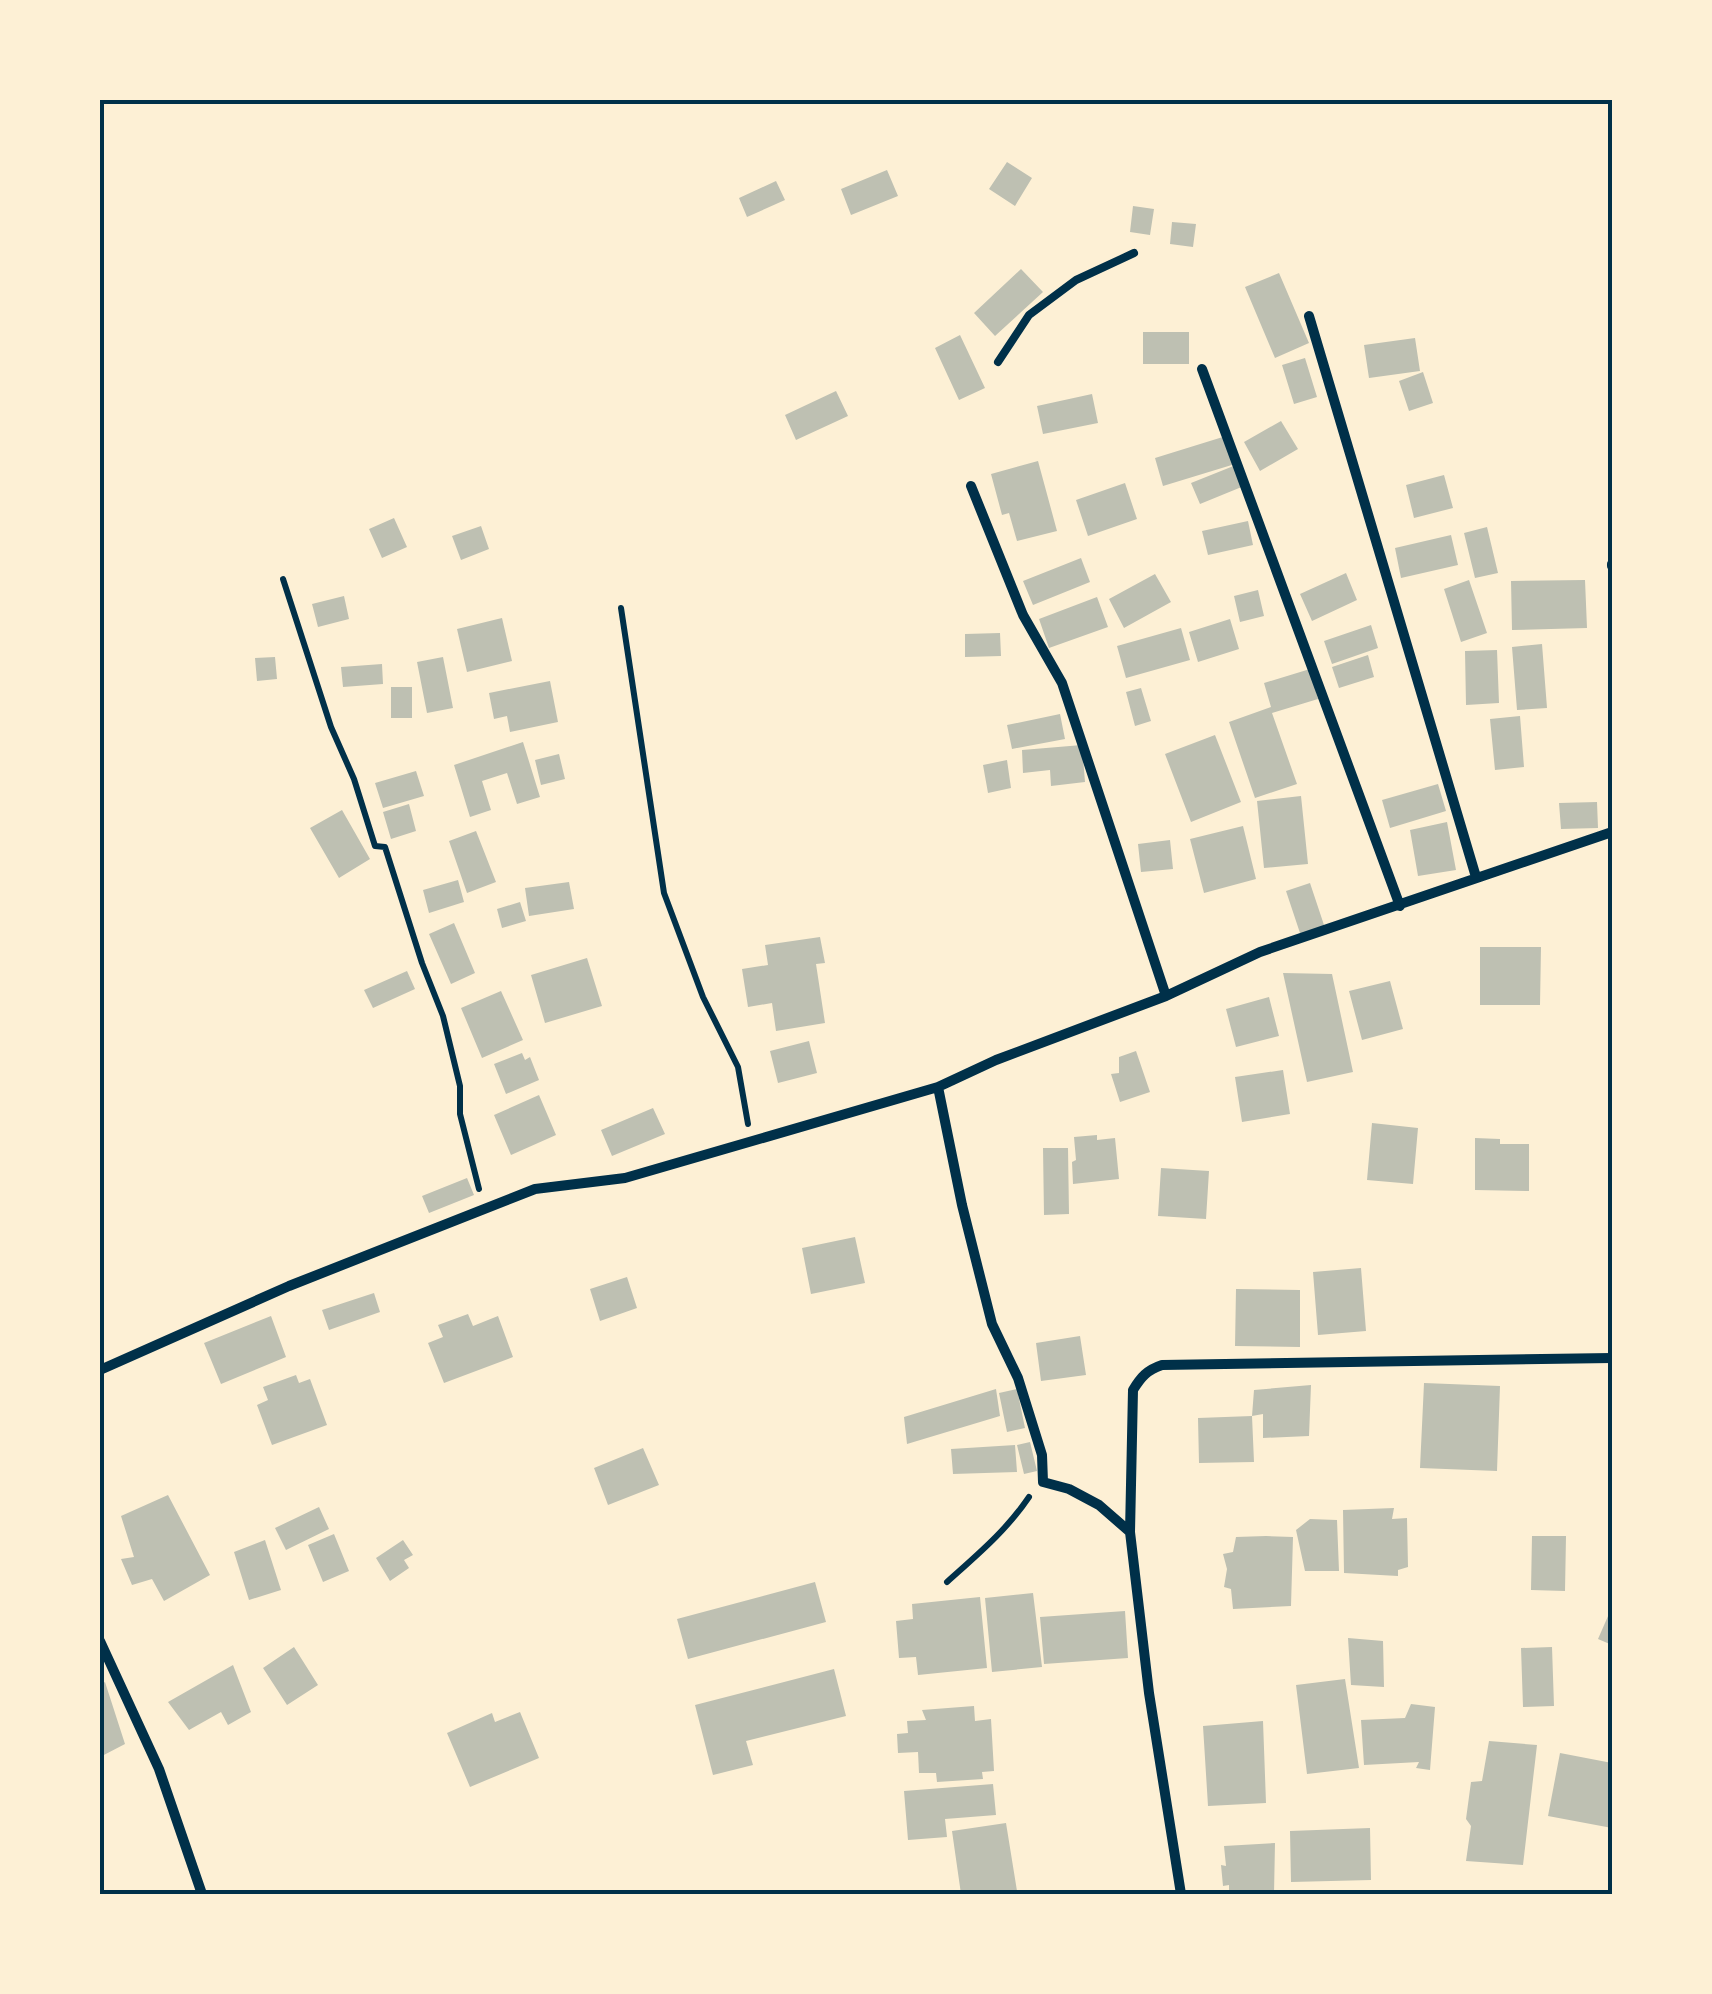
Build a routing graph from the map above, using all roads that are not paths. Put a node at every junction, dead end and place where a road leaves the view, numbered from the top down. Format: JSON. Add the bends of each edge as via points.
{"nodes":[{"id":1,"x":1134,"y":254,"type":"dead end"},
{"id":2,"x":1309,"y":316,"type":"dead end"},
{"id":3,"x":998,"y":362,"type":"dead end"},
{"id":4,"x":1202,"y":368,"type":"dead end"},
{"id":5,"x":971,"y":486,"type":"dead end"},
{"id":6,"x":1612,"y":832,"type":"edge"},
{"id":7,"x":1476,"y":877,"type":"junction"},
{"id":8,"x":1400,"y":906,"type":"junction"},
{"id":9,"x":1166,"y":996,"type":"junction"},
{"id":10,"x":938,"y":1087,"type":"junction"},
{"id":11,"x":1612,"y":1358,"type":"edge"},
{"id":12,"x":100,"y":1370,"type":"edge"},
{"id":13,"x":1130,"y":1532,"type":"junction"},
{"id":14,"x":100,"y":1641,"type":"edge"},
{"id":15,"x":202,"y":1894,"type":"edge"},
{"id":16,"x":1182,"y":1894,"type":"edge"}],
"edges":[{"from":1,"to":3,"type":"lane","via":[[1076,280],[1029,315]]},
{"from":2,"to":7,"type":"street"},
{"from":4,"to":8,"type":"street"},
{"from":5,"to":9,"type":"street","via":[[1023,615],[1062,683]]},
{"from":6,"to":7,"type":"street"},
{"from":7,"to":8,"type":"street"},
{"from":8,"to":9,"type":"street","via":[[1260,952]]},
{"from":9,"to":10,"type":"street"},
{"from":10,"to":12,"type":"street","via":[[625,1178],[535,1189]]},
{"from":10,"to":13,"type":"street","via":[[992,1324],[1018,1378],[1042,1456],[1043,1482],[1099,1505]]},
{"from":11,"to":13,"type":"street","via":[[1153,1368],[1132,1390]]},
{"from":13,"to":16,"type":"street"},
{"from":14,"to":15,"type":"street","via":[[158,1769]]}]}
